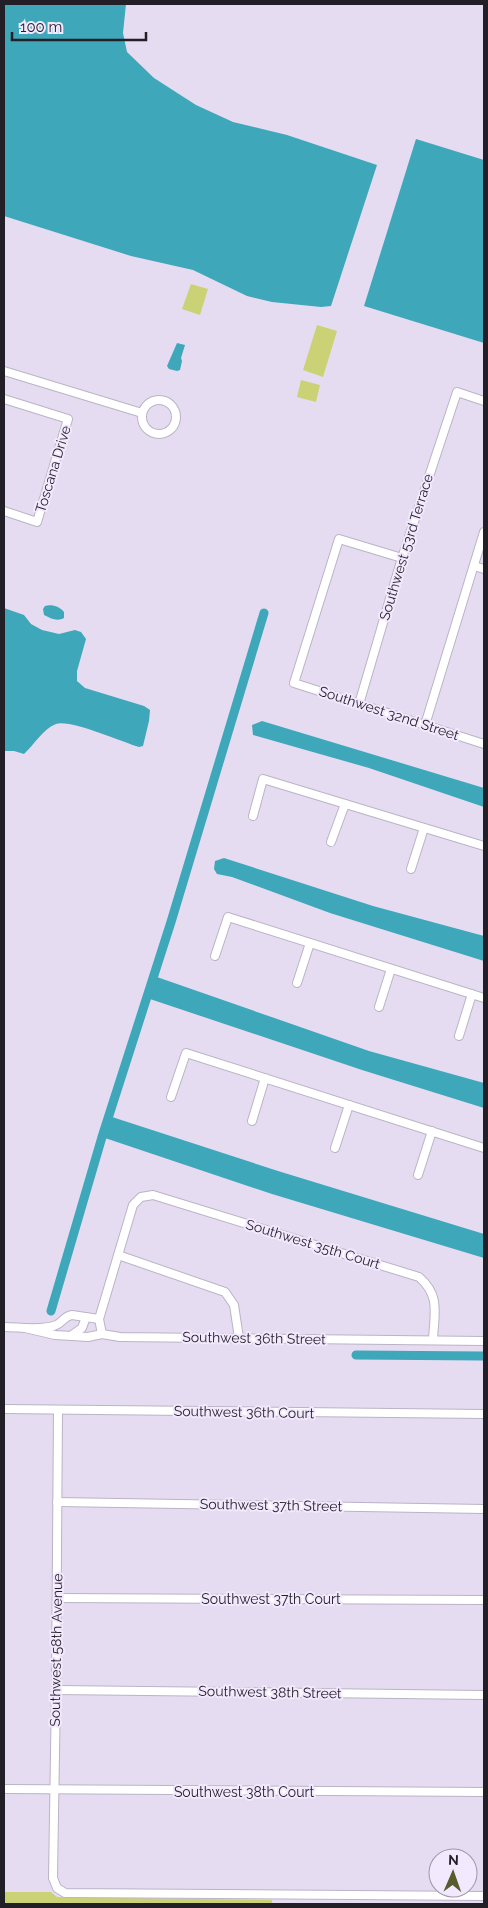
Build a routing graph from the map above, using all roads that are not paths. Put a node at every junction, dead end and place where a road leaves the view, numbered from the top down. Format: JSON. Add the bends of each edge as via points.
{"nodes":[{"id":1,"x":4,"y":371,"type":"edge"},
{"id":2,"x":4,"y":400,"type":"edge"},
{"id":3,"x":484,"y":401,"type":"edge"},
{"id":4,"x":142,"y":413,"type":"junction"},
{"id":5,"x":4,"y":512,"type":"edge"},
{"id":6,"x":484,"y":532,"type":"edge"},
{"id":7,"x":402,"y":558,"type":"junction"},
{"id":8,"x":474,"y":566,"type":"junction"},
{"id":9,"x":484,"y":569,"type":"edge"},
{"id":10,"x":359,"y":704,"type":"junction"},
{"id":11,"x":425,"y":725,"type":"junction"},
{"id":12,"x":484,"y":744,"type":"edge"},
{"id":13,"x":345,"y":804,"type":"junction"},
{"id":14,"x":253,"y":816,"type":"dead end"},
{"id":15,"x":424,"y":828,"type":"junction"},
{"id":16,"x":331,"y":842,"type":"dead end"},
{"id":17,"x":484,"y":846,"type":"edge"},
{"id":18,"x":411,"y":869,"type":"dead end"},
{"id":19,"x":310,"y":943,"type":"junction"},
{"id":20,"x":215,"y":956,"type":"dead end"},
{"id":21,"x":391,"y":968,"type":"junction"},
{"id":22,"x":297,"y":983,"type":"dead end"},
{"id":23,"x":472,"y":994,"type":"junction"},
{"id":24,"x":484,"y":998,"type":"edge"},
{"id":25,"x":379,"y":1007,"type":"dead end"},
{"id":26,"x":459,"y":1036,"type":"dead end"},
{"id":27,"x":266,"y":1078,"type":"junction"},
{"id":28,"x":171,"y":1097,"type":"dead end"},
{"id":29,"x":349,"y":1105,"type":"junction"},
{"id":30,"x":252,"y":1121,"type":"dead end"},
{"id":31,"x":432,"y":1131,"type":"junction"},
{"id":32,"x":335,"y":1148,"type":"dead end"},
{"id":33,"x":484,"y":1148,"type":"edge"},
{"id":34,"x":418,"y":1175,"type":"dead end"},
{"id":35,"x":118,"y":1255,"type":"junction"},
{"id":36,"x":86,"y":1317,"type":"junction"},
{"id":37,"x":99,"y":1319,"type":"junction"},
{"id":38,"x":4,"y":1327,"type":"edge"},
{"id":39,"x":25,"y":1328,"type":"junction"},
{"id":40,"x":102,"y":1334,"type":"junction"},
{"id":41,"x":72,"y":1335,"type":"junction"},
{"id":42,"x":239,"y":1338,"type":"junction"},
{"id":43,"x":433,"y":1340,"type":"junction"},
{"id":44,"x":484,"y":1341,"type":"edge"},
{"id":45,"x":4,"y":1409,"type":"edge"},
{"id":46,"x":58,"y":1411,"type":"junction"},
{"id":47,"x":484,"y":1414,"type":"edge"},
{"id":48,"x":57,"y":1502,"type":"junction"},
{"id":49,"x":484,"y":1509,"type":"edge"},
{"id":50,"x":57,"y":1598,"type":"junction"},
{"id":51,"x":484,"y":1600,"type":"edge"},
{"id":52,"x":56,"y":1690,"type":"junction"},
{"id":53,"x":484,"y":1694,"type":"edge"},
{"id":54,"x":4,"y":1789,"type":"edge"},
{"id":55,"x":53,"y":1791,"type":"junction"},
{"id":56,"x":484,"y":1792,"type":"edge"},
{"id":57,"x":484,"y":1896,"type":"edge"},
{"id":58,"x":404,"y":1900,"type":"edge"}],
"edges":[{"from":1,"to":4,"type":"street"},
{"from":2,"to":5,"type":"street","name":"Toscana Drive","via":[[68,419],[37,522]]},
{"from":3,"to":7,"type":"street","name":"Southwest 53rd Terrace","via":[[456,392]]},
{"from":4,"to":4,"type":"street","via":[[143,424],[156,434],[167,432],[176,422],[174,410],[160,400],[149,403]]},
{"from":6,"to":8,"type":"street"},
{"from":7,"to":10,"type":"street","name":"Southwest 53rd Terrace"},
{"from":7,"to":10,"type":"street","name":"Southwest 32nd Street","via":[[339,540],[294,683]]},
{"from":8,"to":9,"type":"street"},
{"from":8,"to":11,"type":"street"},
{"from":10,"to":11,"type":"street","name":"Southwest 32nd Street"},
{"from":11,"to":12,"type":"street","name":"Southwest 32nd Street"},
{"from":13,"to":14,"type":"street","via":[[263,780]]},
{"from":13,"to":15,"type":"street"},
{"from":13,"to":16,"type":"street"},
{"from":15,"to":17,"type":"street"},
{"from":15,"to":18,"type":"street"},
{"from":19,"to":20,"type":"street","via":[[228,917]]},
{"from":19,"to":21,"type":"street"},
{"from":19,"to":22,"type":"street"},
{"from":21,"to":23,"type":"street"},
{"from":21,"to":25,"type":"street"},
{"from":23,"to":24,"type":"street"},
{"from":23,"to":26,"type":"street"},
{"from":27,"to":28,"type":"street","via":[[186,1053]]},
{"from":27,"to":29,"type":"street"},
{"from":27,"to":30,"type":"street"},
{"from":29,"to":31,"type":"street"},
{"from":29,"to":32,"type":"street"},
{"from":31,"to":33,"type":"street"},
{"from":31,"to":34,"type":"street"},
{"from":35,"to":37,"type":"street"},
{"from":35,"to":42,"type":"street","via":[[225,1292],[234,1305]]},
{"from":35,"to":43,"type":"street","name":"Southwest 35th Court","via":[[133,1205],[141,1197],[153,1195],[419,1277],[430,1286],[434,1297]]},
{"from":36,"to":37,"type":"street","name":"Southwest 36th Street"},
{"from":36,"to":39,"type":"street","name":"Southwest 36th Street","via":[[68,1316],[55,1326]]},
{"from":36,"to":41,"type":"street","via":[[82,1328]]},
{"from":37,"to":40,"type":"street"},
{"from":38,"to":39,"type":"street","name":"Southwest 36th Street"},
{"from":39,"to":41,"type":"street","name":"Southwest 36th Street","via":[[55,1335]]},
{"from":40,"to":41,"type":"street","name":"Southwest 36th Street","via":[[88,1337]]},
{"from":40,"to":42,"type":"street","name":"Southwest 36th Street"},
{"from":42,"to":43,"type":"street","name":"Southwest 36th Street"},
{"from":43,"to":44,"type":"street","name":"Southwest 36th Street"},
{"from":45,"to":46,"type":"street","name":"Southwest 36th Court"},
{"from":46,"to":47,"type":"street","name":"Southwest 36th Court"},
{"from":46,"to":48,"type":"street","name":"Southwest 58th Avenue"},
{"from":48,"to":49,"type":"street","name":"Southwest 37th Street"},
{"from":48,"to":50,"type":"street","name":"Southwest 58th Avenue"},
{"from":50,"to":51,"type":"street","name":"Southwest 37th Court"},
{"from":50,"to":52,"type":"street","name":"Southwest 58th Avenue"},
{"from":52,"to":53,"type":"street","name":"Southwest 38th Street"},
{"from":52,"to":55,"type":"street","name":"Southwest 58th Avenue"},
{"from":54,"to":55,"type":"street","name":"Southwest 38th Court"},
{"from":55,"to":56,"type":"street","name":"Southwest 38th Court"},
{"from":55,"to":58,"type":"street","name":"Southwest 58th Avenue","via":[[53,1878],[57,1888],[65,1893]]},
{"from":57,"to":58,"type":"street"}]}
